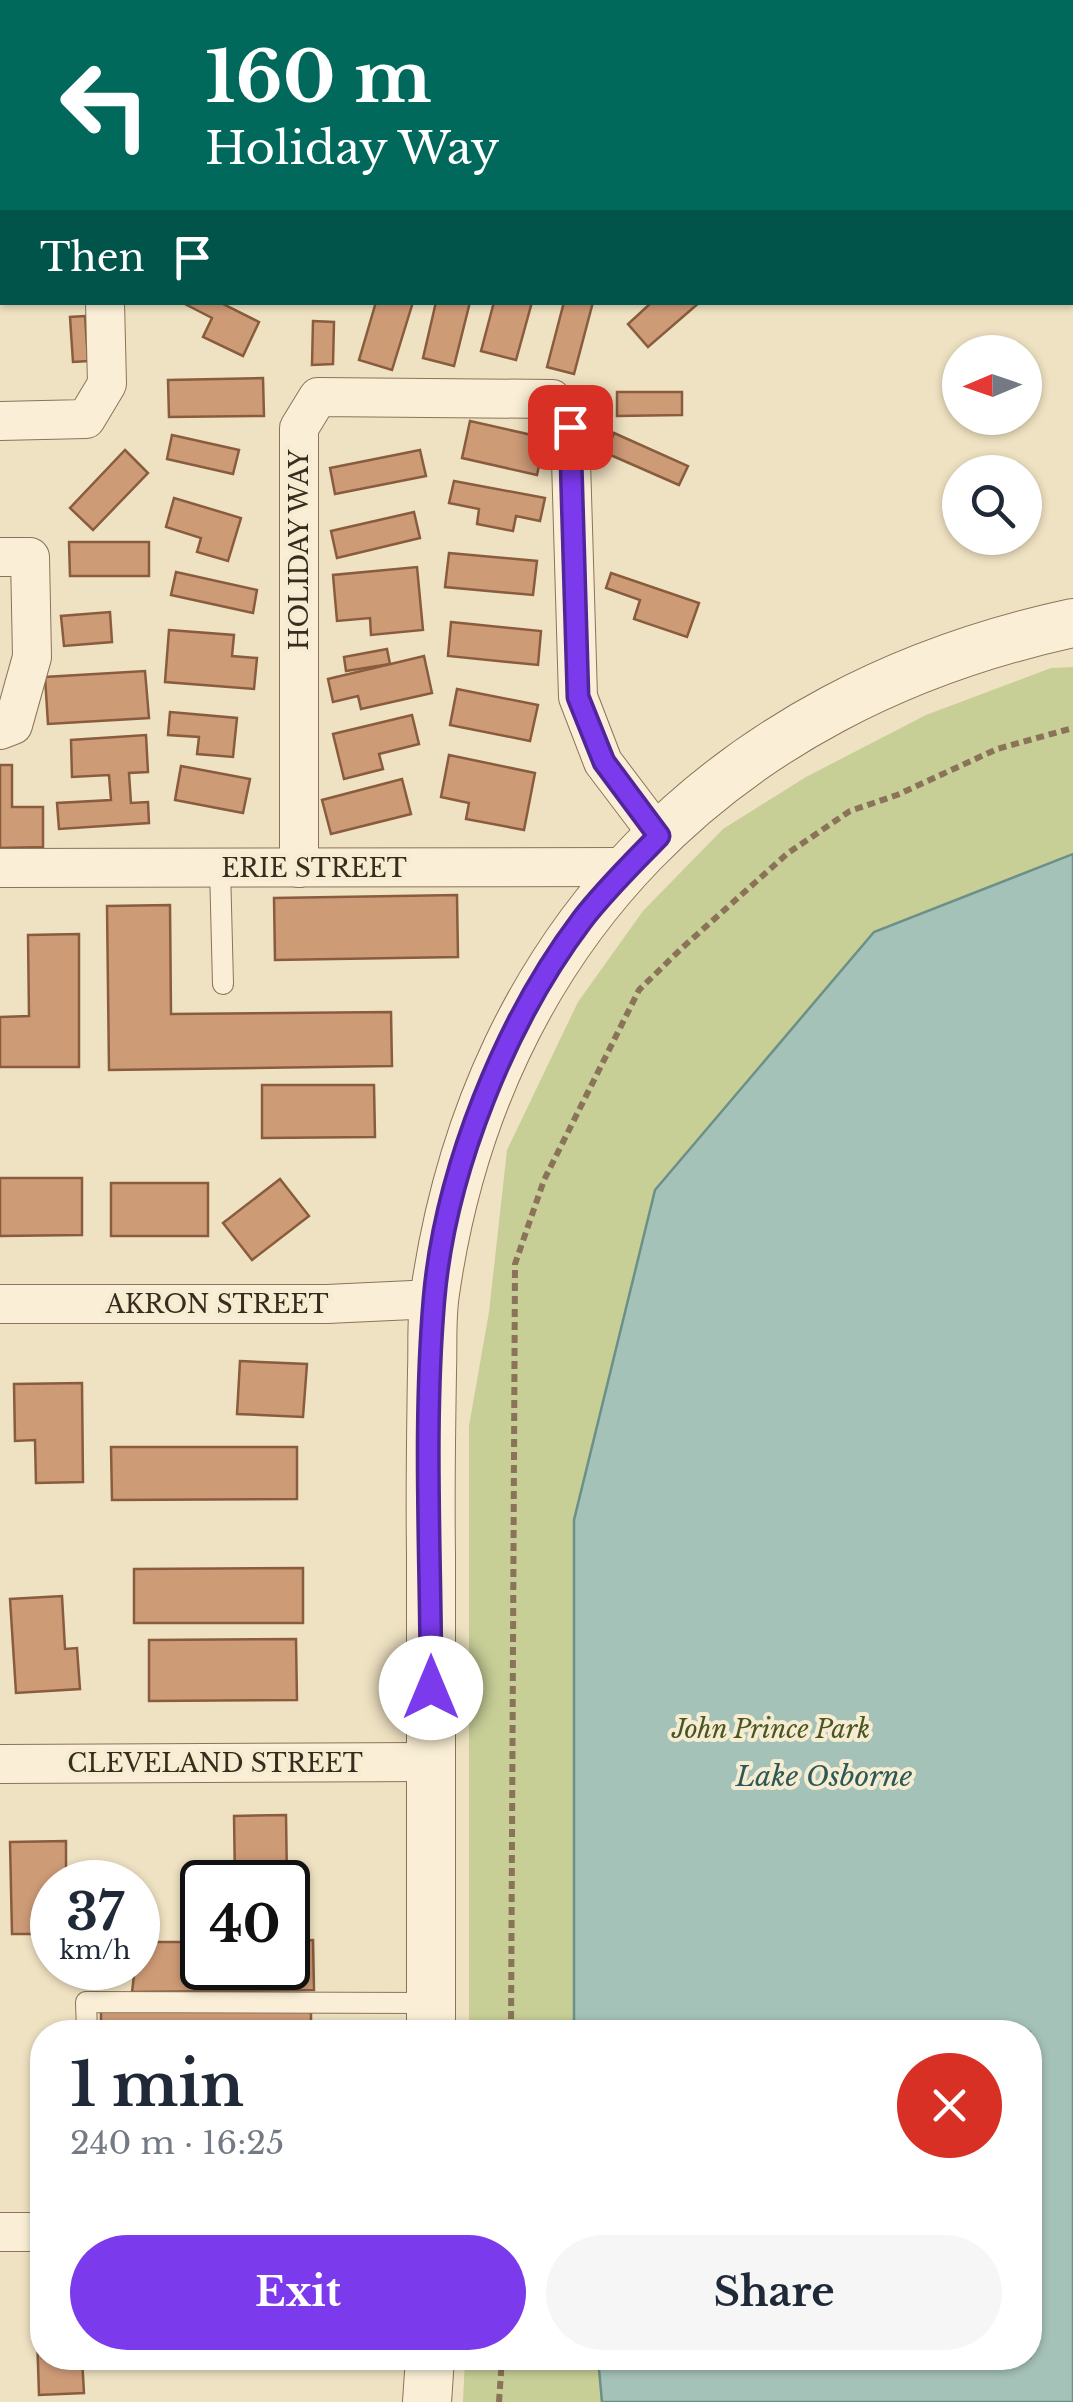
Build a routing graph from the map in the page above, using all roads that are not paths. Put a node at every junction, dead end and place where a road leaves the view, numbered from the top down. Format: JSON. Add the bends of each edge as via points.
{"nodes":[{"id":1,"x":105,"y":305,"type":"edge"},
{"id":2,"x":0,"y":421,"type":"edge"},
{"id":3,"x":15,"y":557,"type":"edge"},
{"id":4,"x":1073,"y":624,"type":"edge"},
{"id":5,"x":0,"y":730,"type":"edge"},
{"id":6,"x":644,"y":852,"type":"junction"},
{"id":7,"x":0,"y":868,"type":"edge"},
{"id":8,"x":220,"y":868,"type":"junction"},
{"id":9,"x":299,"y":868,"type":"junction"},
{"id":10,"x":224,"y":984,"type":"dead end"},
{"id":11,"x":434,"y":1298,"type":"junction"},
{"id":12,"x":0,"y":1304,"type":"edge"},
{"id":13,"x":431,"y":1762,"type":"junction"},
{"id":14,"x":0,"y":1764,"type":"edge"},
{"id":15,"x":431,"y":2018,"type":"edge"},
{"id":16,"x":87,"y":2020,"type":"edge"},
{"id":17,"x":0,"y":2232,"type":"edge"},
{"id":18,"x":30,"y":2232,"type":"edge"},
{"id":19,"x":429,"y":2370,"type":"edge"},
{"id":20,"x":428,"y":2402,"type":"edge"}],
"edges":[{"from":1,"to":2,"type":"street","via":[[108,384],[86,419]]},
{"from":3,"to":5,"type":"street","via":[[32,657],[12,725]]},
{"from":4,"to":6,"type":"street","via":[[962,652],[824,711],[717,785]]},
{"from":6,"to":9,"type":"street","name":"ERIE STREET"},
{"from":6,"to":9,"type":"street","name":"HOLIDAY WAY","via":[[578,697],[570,427],[552,400],[318,397],[299,428]]},
{"from":6,"to":11,"type":"street","via":[[582,920],[509,1040],[462,1167]]},
{"from":7,"to":8,"type":"street","name":"ERIE STREET"},
{"from":8,"to":9,"type":"street","name":"ERIE STREET"},
{"from":8,"to":10,"type":"lane"},
{"from":11,"to":12,"type":"street","name":"AKRON STREET"},
{"from":11,"to":13,"type":"street"},
{"from":13,"to":14,"type":"street","name":"CLEVELAND STREET"},
{"from":13,"to":15,"type":"street"},
{"from":15,"to":16,"type":"lane","via":[[86,2002]]},
{"from":17,"to":18,"type":"street"},
{"from":19,"to":20,"type":"street"}]}
